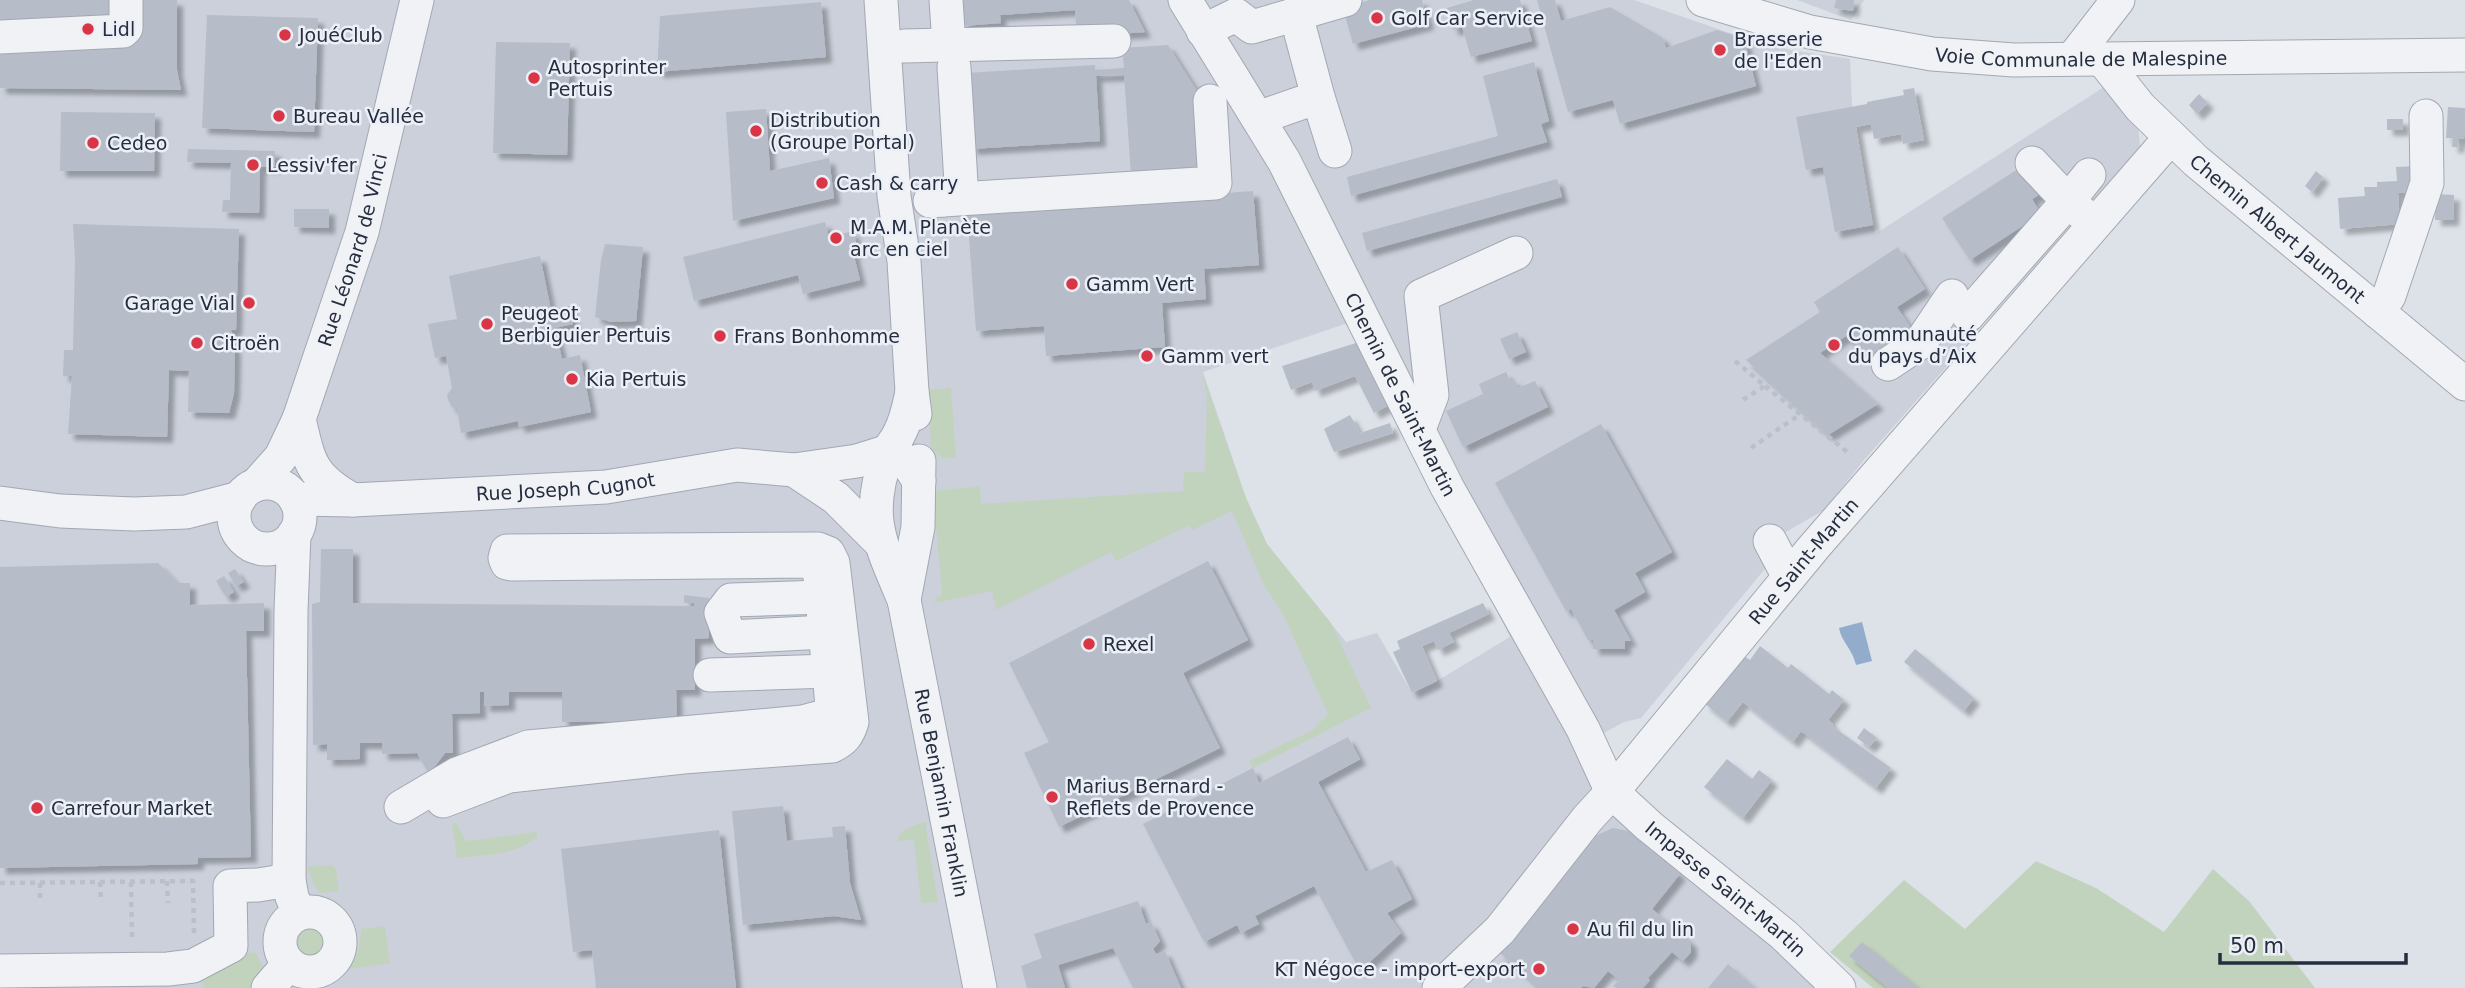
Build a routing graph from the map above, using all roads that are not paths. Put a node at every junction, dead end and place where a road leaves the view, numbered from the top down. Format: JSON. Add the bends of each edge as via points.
{"nodes":[{"id":1,"x":126,"y":0,"type":"edge"},
{"id":2,"x":416,"y":0,"type":"edge"},
{"id":3,"x":881,"y":0,"type":"edge"},
{"id":4,"x":901,"y":0,"type":"edge"},
{"id":5,"x":946,"y":0,"type":"edge"},
{"id":6,"x":1185,"y":0,"type":"edge"},
{"id":7,"x":1345,"y":0,"type":"edge"},
{"id":8,"x":1703,"y":0,"type":"edge"},
{"id":9,"x":2119,"y":0,"type":"edge"},
{"id":10,"x":1298,"y":26,"type":"dead end"},
{"id":11,"x":1203,"y":31,"type":"junction"},
{"id":12,"x":0,"y":37,"type":"edge"},
{"id":13,"x":1114,"y":41,"type":"dead end"},
{"id":14,"x":904,"y":46,"type":"junction"},
{"id":15,"x":2465,"y":55,"type":"edge"},
{"id":16,"x":951,"y":56,"type":"junction"},
{"id":17,"x":2088,"y":59,"type":"junction"},
{"id":18,"x":1318,"y":97,"type":"junction"},
{"id":19,"x":1210,"y":101,"type":"dead end"},
{"id":20,"x":2426,"y":116,"type":"dead end"},
{"id":21,"x":1258,"y":118,"type":"junction"},
{"id":22,"x":2171,"y":137,"type":"junction"},
{"id":23,"x":1335,"y":151,"type":"dead end"},
{"id":24,"x":2032,"y":163,"type":"dead end"},
{"id":25,"x":2089,"y":175,"type":"dead end"},
{"id":26,"x":943,"y":200,"type":"junction"},
{"id":27,"x":2068,"y":201,"type":"junction"},
{"id":28,"x":910,"y":202,"type":"junction"},
{"id":29,"x":2095,"y":224,"type":"junction"},
{"id":30,"x":1516,"y":253,"type":"dead end"},
{"id":31,"x":904,"y":261,"type":"junction"},
{"id":32,"x":2378,"y":312,"type":"junction"},
{"id":33,"x":1888,"y":364,"type":"dead end"},
{"id":34,"x":2465,"y":384,"type":"edge"},
{"id":35,"x":912,"y":393,"type":"junction"},
{"id":36,"x":299,"y":419,"type":"junction"},
{"id":37,"x":1419,"y":429,"type":"junction"},
{"id":38,"x":889,"y":450,"type":"junction"},
{"id":39,"x":794,"y":470,"type":"junction"},
{"id":40,"x":919,"y":494,"type":"junction"},
{"id":41,"x":345,"y":501,"type":"junction"},
{"id":42,"x":5,"y":502,"type":"edge"},
{"id":43,"x":296,"y":512,"type":"junction"},
{"id":44,"x":246,"y":514,"type":"junction"},
{"id":45,"x":877,"y":527,"type":"junction"},
{"id":46,"x":1770,"y":541,"type":"dead end"},
{"id":47,"x":1789,"y":577,"type":"junction"},
{"id":48,"x":822,"y":597,"type":"junction"},
{"id":49,"x":904,"y":600,"type":"junction"},
{"id":50,"x":291,"y":611,"type":"junction"},
{"id":51,"x":826,"y":632,"type":"junction"},
{"id":52,"x":830,"y":671,"type":"junction"},
{"id":53,"x":710,"y":675,"type":"dead end"},
{"id":54,"x":1612,"y":792,"type":"junction"},
{"id":55,"x":443,"y":801,"type":"dead end"},
{"id":56,"x":401,"y":807,"type":"dead end"},
{"id":57,"x":289,"y":880,"type":"junction"},
{"id":58,"x":299,"y":913,"type":"junction"},
{"id":59,"x":0,"y":971,"type":"edge"},
{"id":60,"x":301,"y":978,"type":"edge"},
{"id":61,"x":168,"y":979,"type":"edge"},
{"id":62,"x":980,"y":988,"type":"edge"},
{"id":63,"x":1440,"y":988,"type":"edge"},
{"id":64,"x":1839,"y":988,"type":"edge"}],
"edges":[{"from":1,"to":12,"type":"street","via":[[123,31]]},
{"from":2,"to":36,"type":"street","name":"Rue Léonard de Vinci","via":[[362,232]]},
{"from":3,"to":31,"type":"street","via":[[894,196]]},
{"from":4,"to":14,"type":"street"},
{"from":5,"to":16,"type":"street"},
{"from":6,"to":11,"type":"street","name":"Chemin de Saint-Martin"},
{"from":7,"to":11,"type":"street","via":[[1252,27],[1236,15]]},
{"from":8,"to":17,"type":"street","name":"Voie Communale de Malespine","via":[[1810,32],[1932,54]]},
{"from":9,"to":17,"type":"street"},
{"from":10,"to":18,"type":"street"},
{"from":11,"to":21,"type":"street","name":"Chemin de Saint-Martin"},
{"from":13,"to":16,"type":"street"},
{"from":14,"to":16,"type":"street"},
{"from":14,"to":28,"type":"street"},
{"from":15,"to":17,"type":"street","name":"Voie Communale de Malespine"},
{"from":16,"to":26,"type":"street","via":[[961,183]]},
{"from":17,"to":22,"type":"street","name":"Chemin Albert Jaumont"},
{"from":18,"to":21,"type":"street"},
{"from":18,"to":23,"type":"street"},
{"from":19,"to":26,"type":"street","via":[[1215,183]]},
{"from":20,"to":32,"type":"street","via":[[2427,183],[2389,296]]},
{"from":21,"to":37,"type":"street","name":"Chemin de Saint-Martin","via":[[1284,160]]},
{"from":22,"to":29,"type":"street","name":"Rue Saint-Martin"},
{"from":22,"to":32,"type":"street","name":"Chemin Albert Jaumont"},
{"from":24,"to":27,"type":"street"},
{"from":25,"to":27,"type":"street"},
{"from":26,"to":28,"type":"street"},
{"from":27,"to":29,"type":"street"},
{"from":27,"to":33,"type":"street","via":[[1921,342]]},
{"from":28,"to":31,"type":"street"},
{"from":29,"to":47,"type":"street","name":"Rue Saint-Martin"},
{"from":30,"to":37,"type":"street","via":[[1421,296],[1432,395]]},
{"from":31,"to":35,"type":"street"},
{"from":32,"to":34,"type":"street","name":"Chemin Albert Jaumont"},
{"from":35,"to":38,"type":"street","via":[[906,418]]},
{"from":35,"to":40,"type":"street","via":[[919,440]]},
{"from":36,"to":41,"type":"street","via":[[315,471]]},
{"from":36,"to":43,"type":"street","via":[[293,467]]},
{"from":36,"to":44,"type":"street","name":"Rue Léonard de Vinci"},
{"from":37,"to":54,"type":"street","name":"Chemin de Saint-Martin","via":[[1583,729]]},
{"from":38,"to":39,"type":"street","name":"Rue Joseph Cugnot","via":[[857,461]]},
{"from":38,"to":40,"type":"street","via":[[906,461]]},
{"from":38,"to":45,"type":"street","via":[[876,491]]},
{"from":39,"to":41,"type":"street","name":"Rue Joseph Cugnot","via":[[737,465],[606,487]]},
{"from":39,"to":45,"type":"street","name":"Rue Joseph Cugnot"},
{"from":40,"to":45,"type":"street"},
{"from":40,"to":49,"type":"street","via":[[918,527]]},
{"from":41,"to":43,"type":"street","name":"Rue Joseph Cugnot"},
{"from":42,"to":44,"type":"street","via":[[60,511]]},
{"from":43,"to":44,"type":"street","via":[[283,487],[269,483]]},
{"from":43,"to":44,"type":"street","name":"Rue Joseph Cugnot","via":[[288,542],[271,549]]},
{"from":43,"to":50,"type":"street"},
{"from":44,"to":50,"type":"street"},
{"from":45,"to":49,"type":"street"},
{"from":46,"to":47,"type":"street"},
{"from":47,"to":54,"type":"street","name":"Rue Saint-Martin"},
{"from":48,"to":51,"type":"street"},
{"from":48,"to":51,"type":"street","via":[[731,600],[721,613],[730,637]]},
{"from":48,"to":55,"type":"street","via":[[816,564],[803,561],[512,564],[505,558],[507,551],[817,549],[828,553],[834,563],[852,722],[849,733],[832,746],[509,776]]},
{"from":49,"to":62,"type":"street","name":"Rue Benjamin Franklin"},
{"from":50,"to":57,"type":"street"},
{"from":51,"to":52,"type":"street"},
{"from":52,"to":53,"type":"street"},
{"from":52,"to":56,"type":"street","via":[[830,715],[818,720],[528,747],[457,774]]},
{"from":54,"to":63,"type":"street","name":"Rue Saint-Martin","via":[[1500,930]]},
{"from":54,"to":64,"type":"street","name":"Impasse Saint-Martin","via":[[1784,935]]},
{"from":57,"to":58,"type":"street"},
{"from":57,"to":61,"type":"street","via":[[230,886],[231,946]]},
{"from":58,"to":60,"type":"street","via":[[288,920],[279,944]]},
{"from":58,"to":60,"type":"street","via":[[321,913],[330,919],[340,941],[331,964]]},
{"from":59,"to":61,"type":"street","via":[[133,970]]}]}
